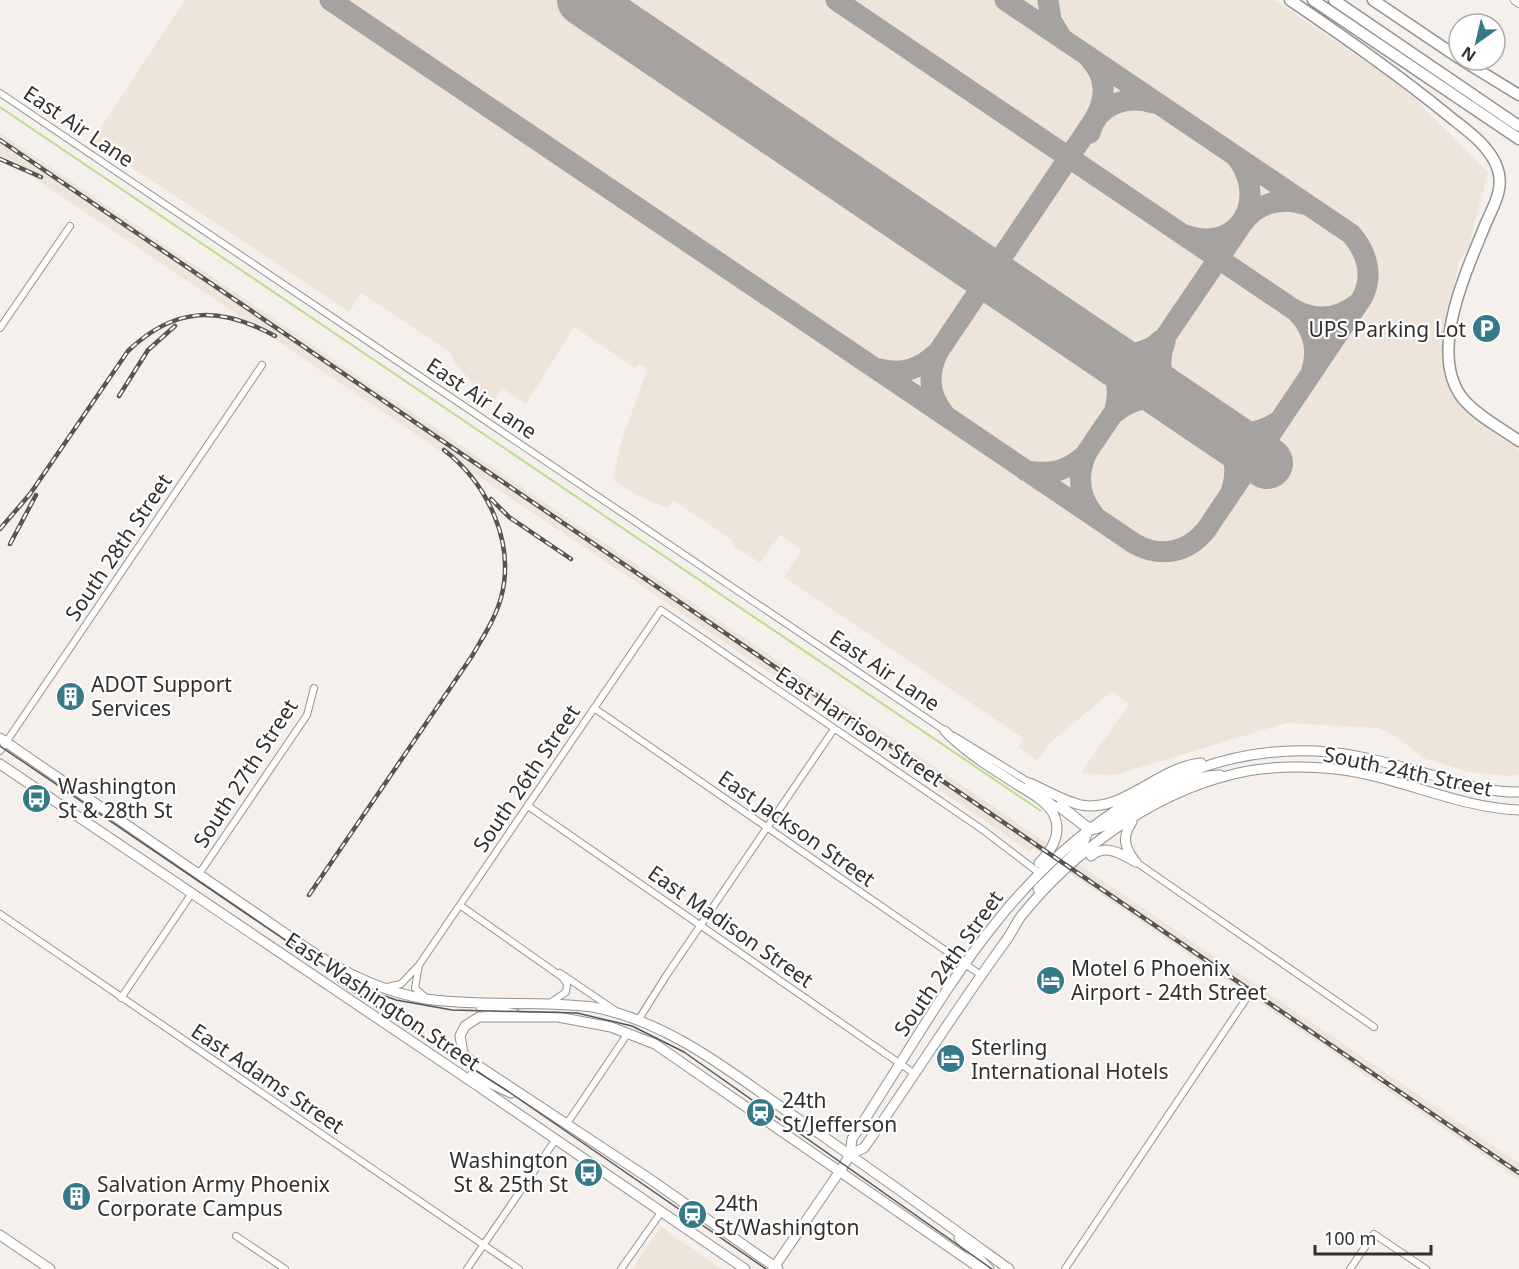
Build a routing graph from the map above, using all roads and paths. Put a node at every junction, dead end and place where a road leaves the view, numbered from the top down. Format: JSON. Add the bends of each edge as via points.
{"nodes":[{"id":1,"x":1290,"y":0,"type":"edge"},
{"id":2,"x":1313,"y":0,"type":"edge"},
{"id":3,"x":1334,"y":0,"type":"edge"},
{"id":4,"x":1373,"y":0,"type":"edge"},
{"id":5,"x":1515,"y":0,"type":"edge"},
{"id":6,"x":1519,"y":3,"type":"edge"},
{"id":7,"x":1447,"y":50,"type":"edge"},
{"id":8,"x":1482,"y":72,"type":"edge"},
{"id":9,"x":0,"y":93,"type":"edge"},
{"id":10,"x":1519,"y":95,"type":"edge"},
{"id":11,"x":1498,"y":118,"type":"junction"},
{"id":12,"x":1519,"y":126,"type":"edge"},
{"id":13,"x":1519,"y":139,"type":"edge"},
{"id":14,"x":70,"y":226,"type":"dead end"},
{"id":15,"x":0,"y":328,"type":"edge"},
{"id":16,"x":262,"y":365,"type":"dead end"},
{"id":17,"x":1519,"y":441,"type":"edge"},
{"id":18,"x":661,"y":610,"type":"joint"},
{"id":19,"x":314,"y":688,"type":"dead end"},
{"id":20,"x":594,"y":708,"type":"junction"},
{"id":21,"x":834,"y":729,"type":"junction"},
{"id":22,"x":945,"y":731,"type":"junction"},
{"id":23,"x":2,"y":744,"type":"edge"},
{"id":24,"x":1218,"y":761,"type":"junction"},
{"id":25,"x":0,"y":764,"type":"edge"},
{"id":26,"x":1229,"y":775,"type":"junction"},
{"id":27,"x":1030,"y":783,"type":"junction"},
{"id":28,"x":1519,"y":792,"type":"edge"},
{"id":29,"x":528,"y":806,"type":"junction"},
{"id":30,"x":1519,"y":810,"type":"edge"},
{"id":31,"x":1134,"y":818,"type":"junction"},
{"id":32,"x":768,"y":828,"type":"junction"},
{"id":33,"x":1088,"y":829,"type":"junction"},
{"id":34,"x":1136,"y":862,"type":"junction"},
{"id":35,"x":1036,"y":870,"type":"junction"},
{"id":36,"x":199,"y":874,"type":"junction"},
{"id":37,"x":192,"y":893,"type":"junction"},
{"id":38,"x":460,"y":906,"type":"junction"},
{"id":39,"x":0,"y":914,"type":"edge"},
{"id":40,"x":1023,"y":914,"type":"junction"},
{"id":41,"x":701,"y":926,"type":"junction"},
{"id":42,"x":1008,"y":938,"type":"junction"},
{"id":43,"x":964,"y":964,"type":"junction"},
{"id":44,"x":419,"y":965,"type":"junction"},
{"id":45,"x":554,"y":970,"type":"junction"},
{"id":46,"x":981,"y":975,"type":"junction"},
{"id":47,"x":383,"y":988,"type":"junction"},
{"id":48,"x":121,"y":998,"type":"junction"},
{"id":49,"x":426,"y":999,"type":"junction"},
{"id":50,"x":1246,"y":999,"type":"dead end"},
{"id":51,"x":550,"y":1003,"type":"junction"},
{"id":52,"x":619,"y":1012,"type":"junction"},
{"id":53,"x":525,"y":1017,"type":"junction"},
{"id":54,"x":639,"y":1019,"type":"junction"},
{"id":55,"x":1374,"y":1027,"type":"dead end"},
{"id":56,"x":628,"y":1033,"type":"junction"},
{"id":57,"x":405,"y":1036,"type":"junction"},
{"id":58,"x":901,"y":1064,"type":"junction"},
{"id":59,"x":915,"y":1074,"type":"junction"},
{"id":60,"x":522,"y":1096,"type":"junction"},
{"id":61,"x":566,"y":1125,"type":"junction"},
{"id":62,"x":556,"y":1139,"type":"junction"},
{"id":63,"x":850,"y":1154,"type":"junction"},
{"id":64,"x":839,"y":1172,"type":"junction"},
{"id":65,"x":662,"y":1211,"type":"junction"},
{"id":66,"x":942,"y":1220,"type":"junction"},
{"id":67,"x":0,"y":1235,"type":"edge"},
{"id":68,"x":236,"y":1236,"type":"dead end"},
{"id":69,"x":483,"y":1245,"type":"junction"},
{"id":70,"x":775,"y":1268,"type":"edge"},
{"id":71,"x":50,"y":1269,"type":"edge"},
{"id":72,"x":285,"y":1269,"type":"edge"},
{"id":73,"x":467,"y":1269,"type":"edge"},
{"id":74,"x":519,"y":1269,"type":"edge"},
{"id":75,"x":621,"y":1269,"type":"edge"},
{"id":76,"x":745,"y":1269,"type":"edge"},
{"id":77,"x":981,"y":1269,"type":"edge"},
{"id":78,"x":989,"y":1269,"type":"edge"},
{"id":79,"x":1009,"y":1269,"type":"edge"},
{"id":80,"x":1065,"y":1269,"type":"edge"},
{"id":81,"x":1350,"y":1269,"type":"edge"},
{"id":82,"x":1426,"y":1269,"type":"edge"}],
"edges":[{"from":1,"to":17,"type":"highway","via":[[1386,65],[1479,141],[1494,159],[1500,186],[1457,300],[1449,364],[1464,400]]},
{"from":2,"to":11,"type":"highway"},
{"from":3,"to":11,"type":"highway"},
{"from":4,"to":7,"type":"highway"},
{"from":5,"to":6,"type":"street"},
{"from":8,"to":10,"type":"highway"},
{"from":9,"to":22,"type":"street","name":"East Air Lane"},
{"from":11,"to":12,"type":"highway"},
{"from":11,"to":13,"type":"highway"},
{"from":14,"to":15,"type":"street"},
{"from":16,"to":23,"type":"street","name":"South 28th Street"},
{"from":18,"to":20,"type":"street","name":"South 26th Street"},
{"from":18,"to":21,"type":"street","name":"East Harrison Street"},
{"from":19,"to":36,"type":"street","name":"South 27th Street","via":[[307,715]]},
{"from":20,"to":29,"type":"street","name":"South 26th Street"},
{"from":20,"to":32,"type":"street","name":"East Jackson Street"},
{"from":21,"to":32,"type":"street"},
{"from":21,"to":35,"type":"street","name":"East Harrison Street"},
{"from":22,"to":27,"type":"street","name":"East Air Lane"},
{"from":22,"to":33,"type":"street","name":"East Air Lane"},
{"from":22,"to":35,"type":"main road","via":[[958,745],[1037,797],[1053,813],[1054,846]]},
{"from":23,"to":36,"type":"main road","name":"East Washington Street"},
{"from":24,"to":27,"type":"main road","via":[[1187,765],[1101,806],[1075,803]]},
{"from":24,"to":28,"type":"main road","name":"South 24th Street","via":[[1285,752],[1338,753],[1468,785]]},
{"from":24,"to":33,"type":"main road","name":"South 24th Street","via":[[1158,785]]},
{"from":25,"to":37,"type":"main road","name":"East Washington Street"},
{"from":26,"to":30,"type":"main road","name":"South 24th Street","via":[[1326,768],[1466,804]]},
{"from":26,"to":31,"type":"main road","name":"South 24th Street","via":[[1189,789]]},
{"from":26,"to":33,"type":"main road","via":[[1193,780],[1102,827]]},
{"from":27,"to":33,"type":"street","name":"East Air Lane"},
{"from":29,"to":38,"type":"street","name":"South 26th Street"},
{"from":29,"to":41,"type":"street","name":"East Madison Street"},
{"from":31,"to":34,"type":"main road","via":[[1124,839]]},
{"from":31,"to":40,"type":"main road","name":"South 24th Street","via":[[1076,861]]},
{"from":32,"to":41,"type":"street"},
{"from":32,"to":43,"type":"street","name":"East Jackson Street"},
{"from":33,"to":35,"type":"main road","name":"South 24th Street"},
{"from":33,"to":40,"type":"main road","via":[[1082,846],[1039,887]]},
{"from":34,"to":42,"type":"main road","via":[[1100,849],[1058,885]]},
{"from":34,"to":55,"type":"street"},
{"from":35,"to":43,"type":"main road","name":"South 24th Street"},
{"from":36,"to":47,"type":"main road","name":"East Washington Street","via":[[308,949]]},
{"from":37,"to":48,"type":"street"},
{"from":37,"to":57,"type":"main road","name":"East Washington Street"},
{"from":38,"to":44,"type":"street","name":"South 26th Street"},
{"from":38,"to":45,"type":"street"},
{"from":39,"to":48,"type":"street","name":"East Adams Street"},
{"from":40,"to":42,"type":"main road","name":"South 24th Street"},
{"from":41,"to":54,"type":"street"},
{"from":41,"to":58,"type":"street","name":"East Madison Street"},
{"from":42,"to":46,"type":"main road","name":"South 24th Street"},
{"from":43,"to":46,"type":"street","name":"East Jackson Street"},
{"from":43,"to":58,"type":"main road","name":"South 24th Street"},
{"from":44,"to":47,"type":"street","name":"South 26th Street","via":[[401,984]]},
{"from":44,"to":49,"type":"street","via":[[415,988]]},
{"from":45,"to":51,"type":"street","via":[[567,989]]},
{"from":45,"to":52,"type":"street"},
{"from":46,"to":59,"type":"main road","name":"South 24th Street"},
{"from":47,"to":49,"type":"main road","name":"East Washington Street"},
{"from":48,"to":69,"type":"street","name":"East Adams Street"},
{"from":49,"to":51,"type":"main road"},
{"from":49,"to":53,"type":"main road","via":[[440,1005],[485,1007]]},
{"from":50,"to":80,"type":"street"},
{"from":51,"to":52,"type":"main road"},
{"from":52,"to":54,"type":"main road"},
{"from":53,"to":56,"type":"main road","via":[[558,1017]]},
{"from":53,"to":60,"type":"main road","name":"East Washington Street","via":[[479,1017],[461,1032],[466,1057]]},
{"from":54,"to":63,"type":"main road","via":[[698,1049]]},
{"from":56,"to":61,"type":"street"},
{"from":56,"to":64,"type":"main road","via":[[666,1050]]},
{"from":57,"to":60,"type":"main road","via":[[430,1046],[491,1086]]},
{"from":57,"to":62,"type":"main road","name":"East Washington Street"},
{"from":58,"to":59,"type":"street","name":"East Madison Street"},
{"from":58,"to":63,"type":"main road","name":"South 24th Street","via":[[852,1139]]},
{"from":59,"to":63,"type":"main road","name":"South 24th Street","via":[[864,1148]]},
{"from":60,"to":61,"type":"main road","name":"East Washington Street"},
{"from":61,"to":70,"type":"main road","name":"East Washington Street"},
{"from":62,"to":65,"type":"main road","name":"East Washington Street"},
{"from":62,"to":69,"type":"street"},
{"from":63,"to":64,"type":"main road","name":"South 24th Street"},
{"from":63,"to":66,"type":"main road"},
{"from":64,"to":70,"type":"main road","name":"South 24th Street"},
{"from":64,"to":77,"type":"main road"},
{"from":65,"to":75,"type":"street"},
{"from":65,"to":76,"type":"main road","name":"East Washington Street"},
{"from":66,"to":78,"type":"main road"},
{"from":66,"to":79,"type":"main road"},
{"from":67,"to":71,"type":"main road"},
{"from":68,"to":72,"type":"street"},
{"from":69,"to":73,"type":"street"},
{"from":69,"to":74,"type":"street","name":"East Adams Street"},
{"from":81,"to":82,"type":"street","via":[[1374,1234]]}]}
